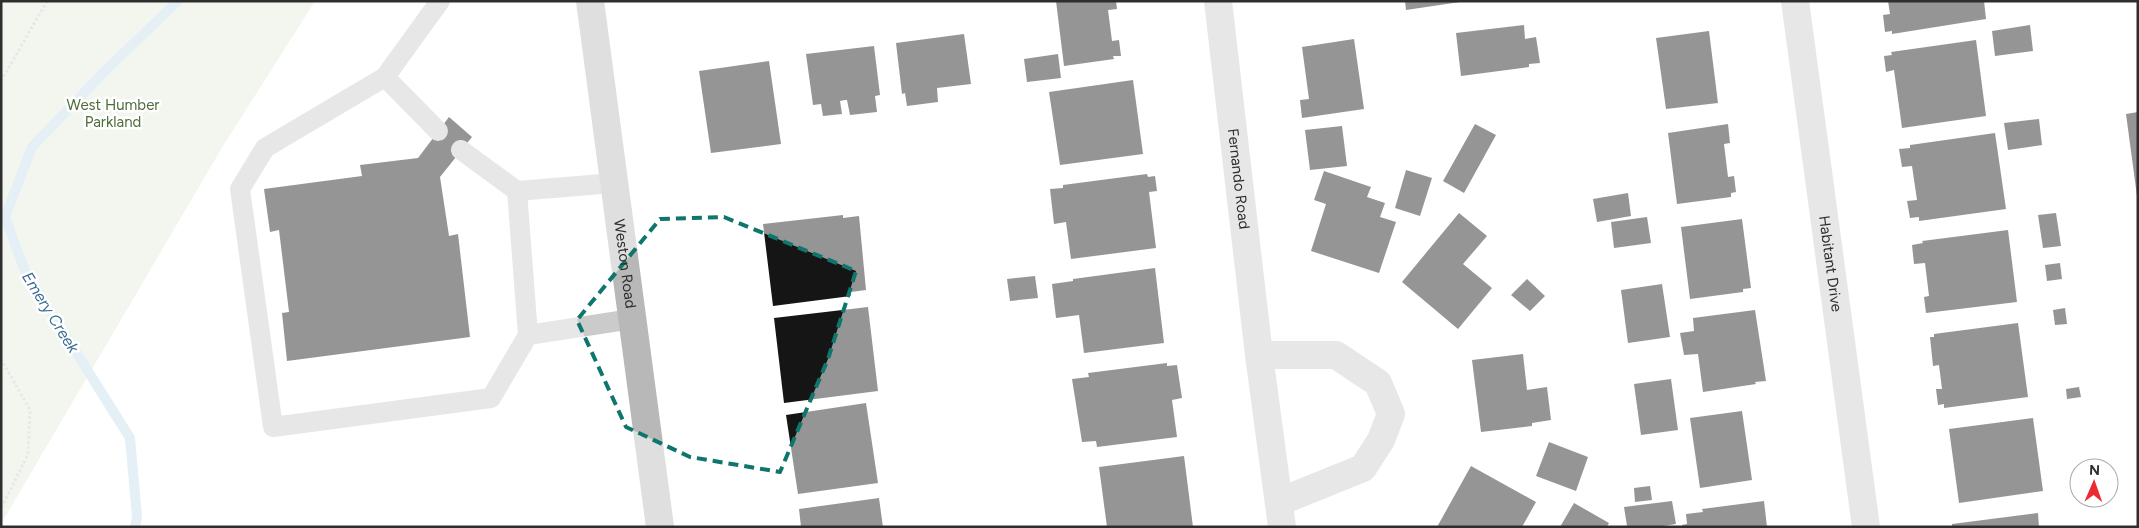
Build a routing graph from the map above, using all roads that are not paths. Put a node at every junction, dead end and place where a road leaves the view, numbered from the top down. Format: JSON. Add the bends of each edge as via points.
{"nodes":[{"id":1,"x":440,"y":1,"type":"edge"},
{"id":2,"x":590,"y":1,"type":"edge"},
{"id":3,"x":1218,"y":1,"type":"edge"},
{"id":4,"x":1795,"y":1,"type":"edge"},
{"id":5,"x":385,"y":77,"type":"junction"},
{"id":6,"x":438,"y":131,"type":"dead end"},
{"id":7,"x":461,"y":150,"type":"dead end"},
{"id":8,"x":614,"y":183,"type":"junction"},
{"id":9,"x":518,"y":191,"type":"junction"},
{"id":10,"x":632,"y":319,"type":"junction"},
{"id":11,"x":528,"y":335,"type":"junction"},
{"id":12,"x":1260,"y":355,"type":"junction"},
{"id":13,"x":1280,"y":515,"type":"edge"},
{"id":14,"x":660,"y":527,"type":"edge"},
{"id":15,"x":1866,"y":527,"type":"edge"}],
"edges":[{"from":1,"to":5,"type":"lane"},
{"from":2,"to":8,"type":"main road","name":"Weston Road"},
{"from":3,"to":12,"type":"street","name":"Fernando Road"},
{"from":4,"to":15,"type":"street","name":"Habitant Drive"},
{"from":5,"to":6,"type":"lane"},
{"from":5,"to":11,"type":"lane","via":[[265,148],[240,189],[273,427],[491,398]]},
{"from":7,"to":9,"type":"lane"},
{"from":8,"to":9,"type":"lane"},
{"from":8,"to":10,"type":"main road","name":"Weston Road"},
{"from":9,"to":11,"type":"lane"},
{"from":10,"to":11,"type":"lane"},
{"from":10,"to":14,"type":"main road","name":"Weston Road"},
{"from":12,"to":13,"type":"street","name":"Fernando Road"},
{"from":12,"to":13,"type":"street","name":"Fernando Road","via":[[1336,355],[1378,383],[1391,414],[1381,440],[1363,468]]}]}
